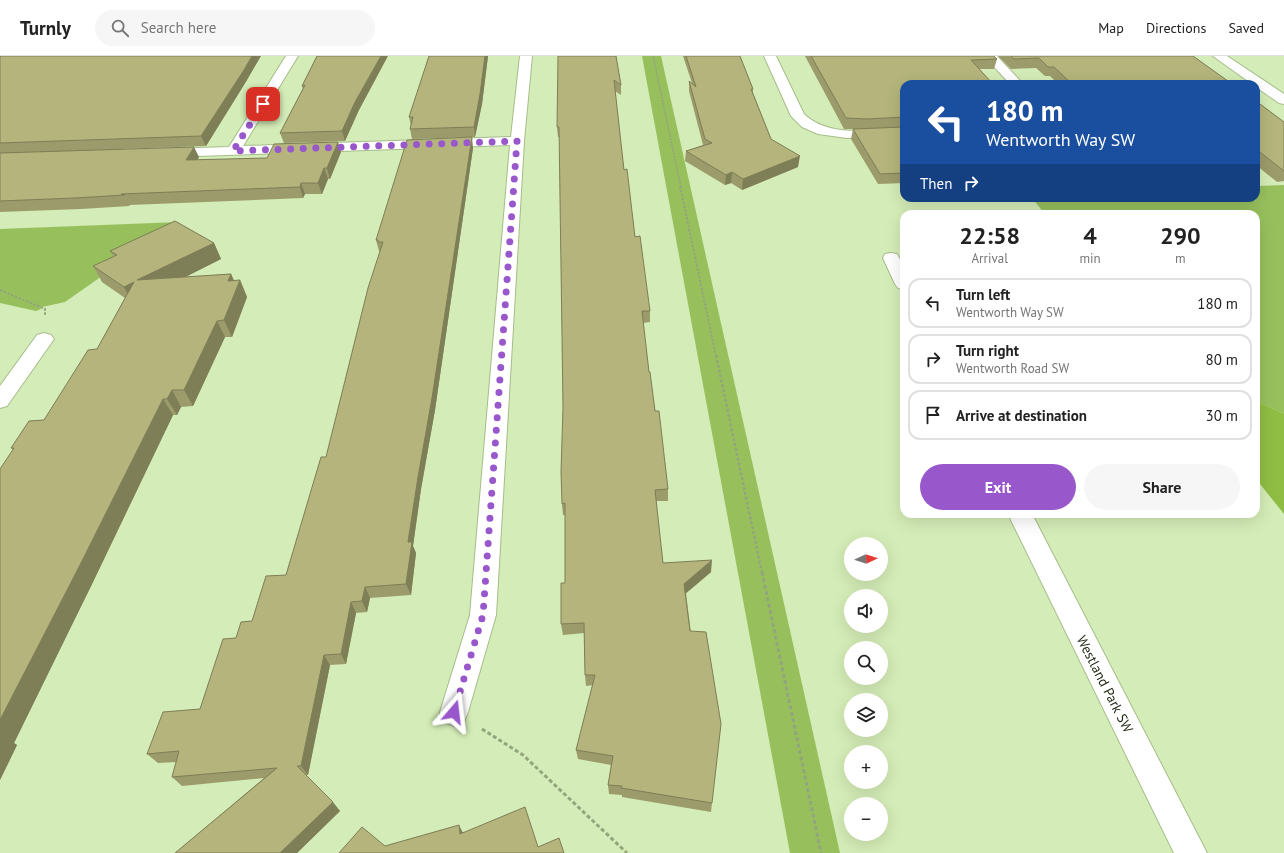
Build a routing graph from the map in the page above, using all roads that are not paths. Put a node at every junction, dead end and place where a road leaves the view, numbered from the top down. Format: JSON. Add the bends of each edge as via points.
{"nodes":[{"id":1,"x":292,"y":56,"type":"edge"},
{"id":2,"x":526,"y":56,"type":"edge"},
{"id":3,"x":770,"y":56,"type":"edge"},
{"id":4,"x":990,"y":56,"type":"edge"},
{"id":5,"x":1219,"y":56,"type":"edge"},
{"id":6,"x":1013,"y":80,"type":"edge"},
{"id":7,"x":1254,"y":80,"type":"edge"},
{"id":8,"x":1260,"y":84,"type":"edge"},
{"id":9,"x":1284,"y":100,"type":"edge"},
{"id":10,"x":900,"y":132,"type":"edge"},
{"id":11,"x":517,"y":141,"type":"junction"},
{"id":12,"x":233,"y":151,"type":"junction"},
{"id":13,"x":155,"y":154,"type":"edge"},
{"id":14,"x":891,"y":258,"type":"dead end"},
{"id":15,"x":900,"y":276,"type":"edge"},
{"id":16,"x":44,"y":339,"type":"road end"},
{"id":17,"x":0,"y":401,"type":"edge"},
{"id":18,"x":1022,"y":518,"type":"edge"},
{"id":19,"x":454,"y":712,"type":"road end"},
{"id":20,"x":1190,"y":853,"type":"edge"}],
"edges":[{"from":1,"to":12,"type":"street"},
{"from":2,"to":11,"type":"street"},
{"from":3,"to":10,"type":"street","via":[[802,121],[825,131],[847,134]]},
{"from":4,"to":6,"type":"street"},
{"from":5,"to":7,"type":"street"},
{"from":8,"to":9,"type":"street"},
{"from":11,"to":12,"type":"street"},
{"from":11,"to":19,"type":"street","via":[[483,615]]},
{"from":12,"to":13,"type":"street"},
{"from":14,"to":15,"type":"street"},
{"from":16,"to":17,"type":"street"},
{"from":18,"to":20,"type":"street","name":"Westland Park SW"}]}
